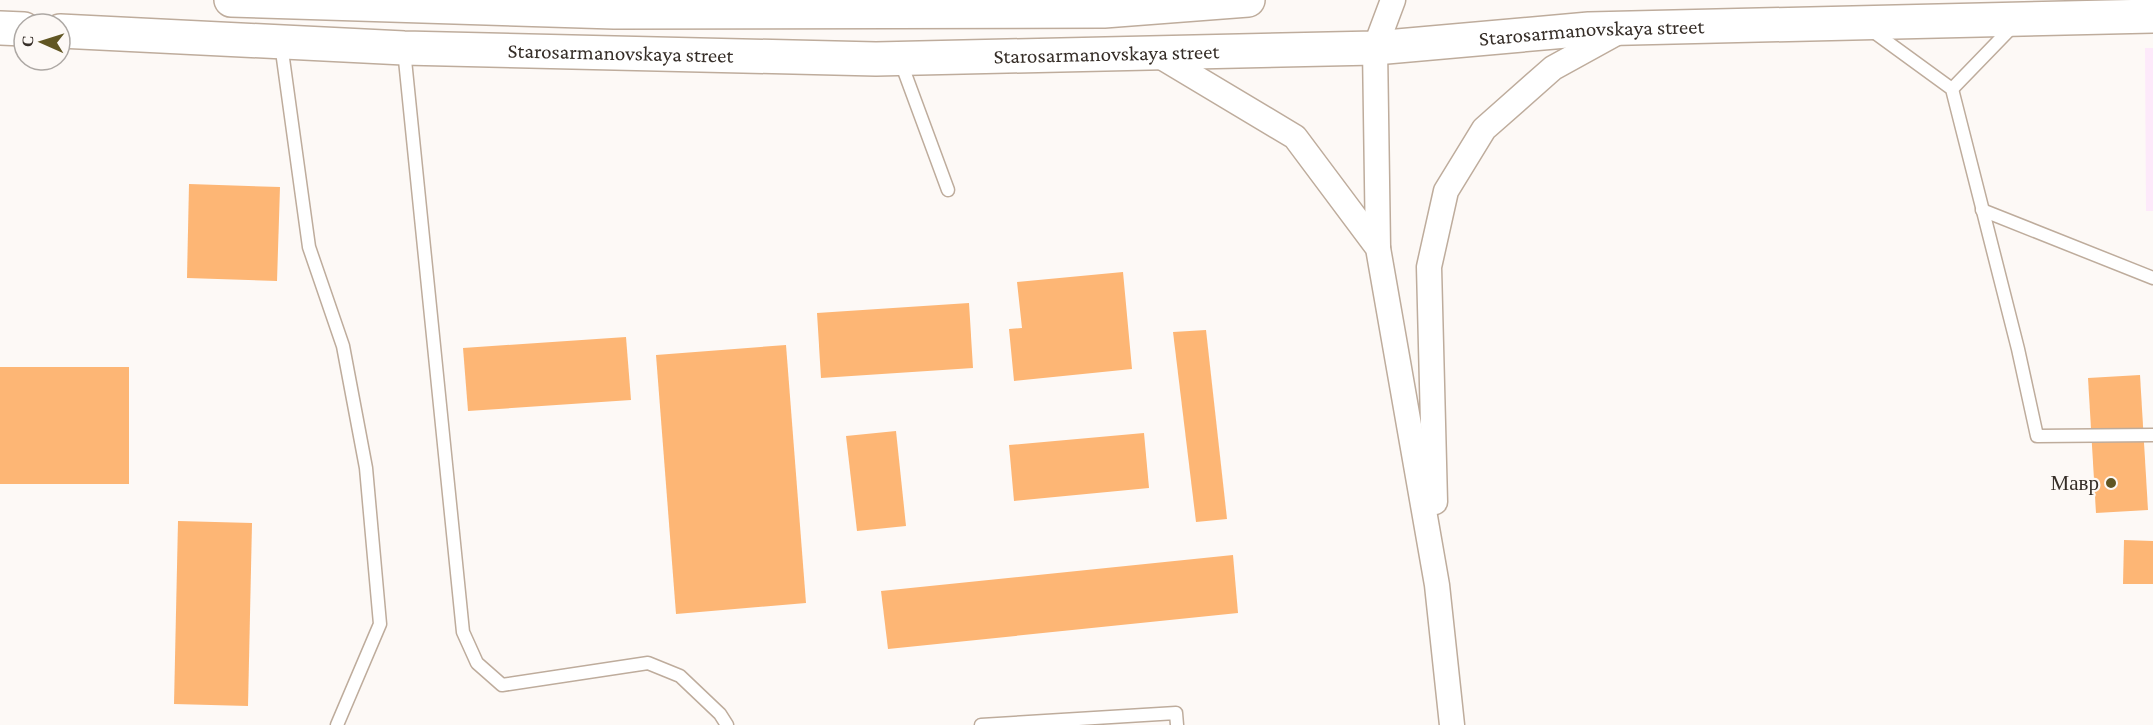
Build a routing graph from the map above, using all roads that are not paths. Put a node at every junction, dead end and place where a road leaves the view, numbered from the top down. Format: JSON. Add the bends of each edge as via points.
{"nodes":[{"id":1,"x":231,"y":0,"type":"edge"},
{"id":2,"x":1248,"y":0,"type":"edge"},
{"id":3,"x":1393,"y":0,"type":"edge"},
{"id":4,"x":2153,"y":16,"type":"edge"},
{"id":5,"x":2021,"y":18,"type":"junction"},
{"id":6,"x":1860,"y":22,"type":"junction"},
{"id":7,"x":1626,"y":28,"type":"junction"},
{"id":8,"x":72,"y":32,"type":"edge"},
{"id":9,"x":281,"y":43,"type":"junction"},
{"id":10,"x":404,"y":48,"type":"junction"},
{"id":11,"x":1375,"y":48,"type":"junction"},
{"id":12,"x":1154,"y":52,"type":"junction"},
{"id":13,"x":900,"y":59,"type":"junction"},
{"id":14,"x":1952,"y":89,"type":"junction"},
{"id":15,"x":948,"y":190,"type":"dead end"},
{"id":16,"x":1982,"y":210,"type":"junction"},
{"id":17,"x":1378,"y":248,"type":"junction"},
{"id":18,"x":2153,"y":278,"type":"edge"},
{"id":19,"x":2153,"y":435,"type":"edge"},
{"id":20,"x":1437,"y":585,"type":"junction"},
{"id":21,"x":337,"y":725,"type":"edge"},
{"id":22,"x":727,"y":725,"type":"edge"},
{"id":23,"x":981,"y":725,"type":"edge"},
{"id":24,"x":1176,"y":725,"type":"edge"},
{"id":25,"x":1452,"y":725,"type":"edge"}],
"edges":[{"from":1,"to":2,"type":"main road","name":"Starosarmanovskaya street","via":[[638,12],[1104,10]]},
{"from":3,"to":11,"type":"street"},
{"from":4,"to":5,"type":"main road","name":"Starosarmanovskaya street"},
{"from":5,"to":6,"type":"main road","name":"Starosarmanovskaya street"},
{"from":5,"to":14,"type":"lane"},
{"from":6,"to":7,"type":"main road","name":"Starosarmanovskaya street"},
{"from":6,"to":14,"type":"lane"},
{"from":7,"to":11,"type":"main road","name":"Starosarmanovskaya street"},
{"from":7,"to":20,"type":"street","via":[[1553,68],[1484,129],[1446,191],[1429,267]]},
{"from":8,"to":9,"type":"main road","name":"Starosarmanovskaya street"},
{"from":9,"to":10,"type":"main road","name":"Starosarmanovskaya street"},
{"from":9,"to":21,"type":"lane","via":[[309,247],[343,346],[366,468],[380,624]]},
{"from":10,"to":13,"type":"main road","name":"Starosarmanovskaya street"},
{"from":10,"to":22,"type":"lane","via":[[462,632],[477,663],[502,685],[648,663],[680,676]]},
{"from":11,"to":12,"type":"main road","name":"Starosarmanovskaya street"},
{"from":11,"to":17,"type":"street"},
{"from":12,"to":13,"type":"main road","name":"Starosarmanovskaya street"},
{"from":12,"to":17,"type":"street","via":[[1295,137]]},
{"from":13,"to":15,"type":"lane"},
{"from":14,"to":16,"type":"lane"},
{"from":16,"to":18,"type":"lane"},
{"from":16,"to":19,"type":"lane","via":[[2037,436]]},
{"from":17,"to":20,"type":"street"},
{"from":20,"to":25,"type":"street"},
{"from":23,"to":24,"type":"lane","via":[[1176,713]]}]}
